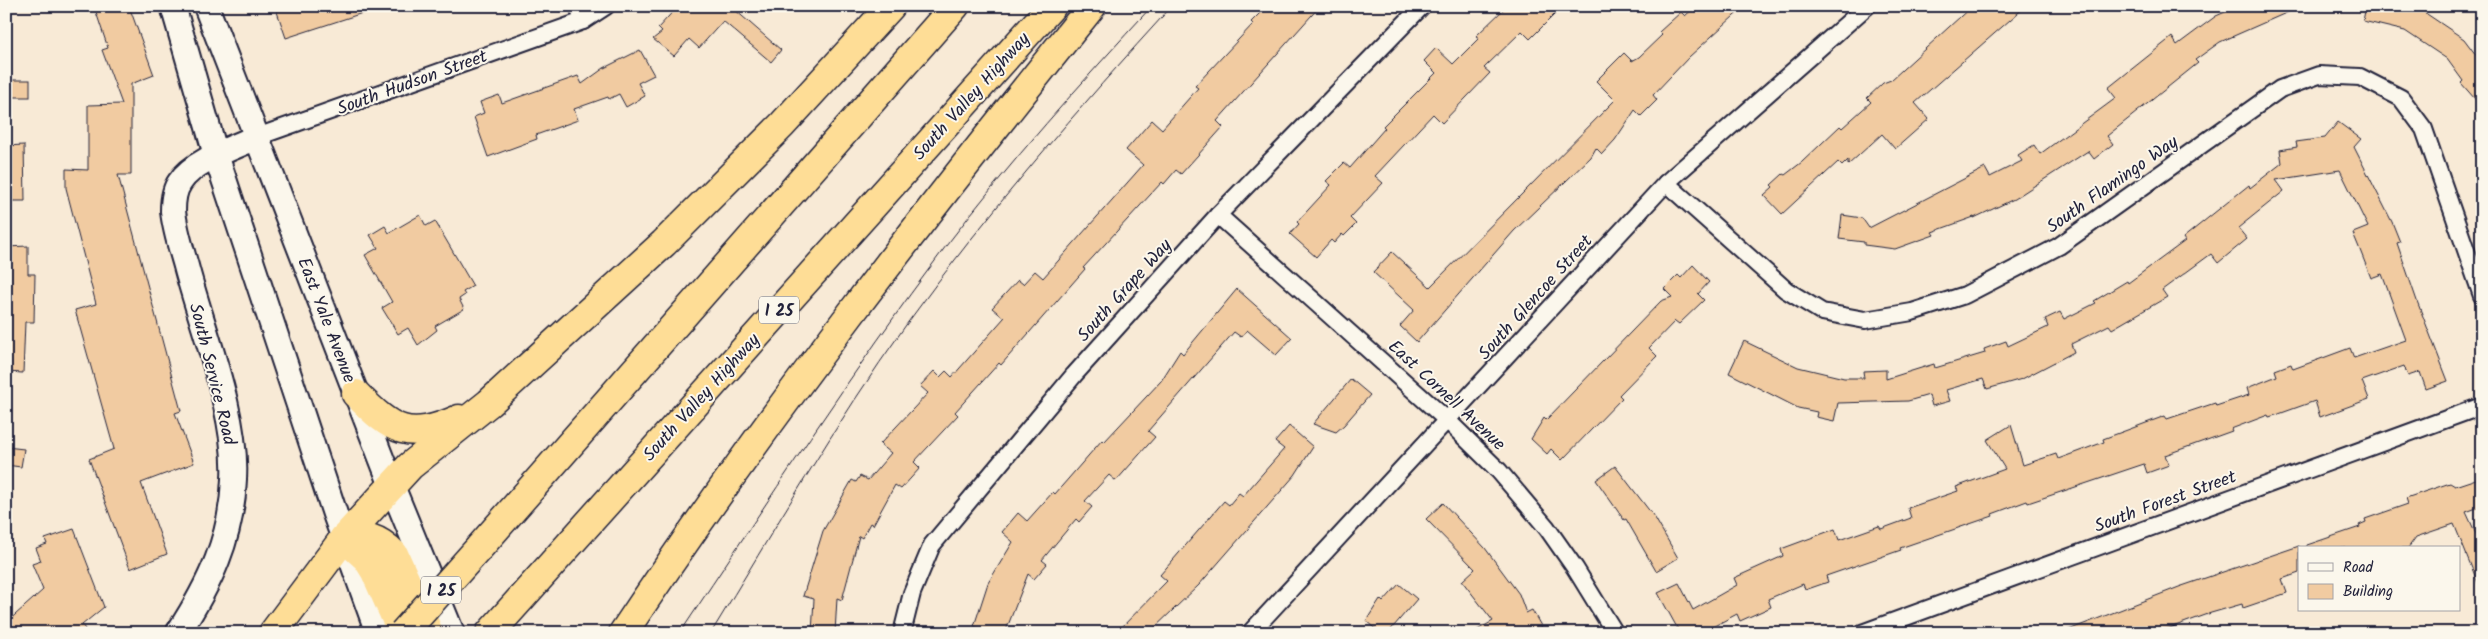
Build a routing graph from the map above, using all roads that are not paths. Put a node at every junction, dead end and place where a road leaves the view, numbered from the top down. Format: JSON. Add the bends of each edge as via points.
{"nodes":[{"id":1,"x":173,"y":6,"type":"edge"},
{"id":2,"x":206,"y":6,"type":"edge"},
{"id":3,"x":606,"y":6,"type":"edge"},
{"id":4,"x":891,"y":6,"type":"edge"},
{"id":5,"x":955,"y":6,"type":"edge"},
{"id":6,"x":1052,"y":6,"type":"edge"},
{"id":7,"x":1092,"y":6,"type":"edge"},
{"id":8,"x":1422,"y":6,"type":"edge"},
{"id":9,"x":1867,"y":6,"type":"edge"},
{"id":10,"x":580,"y":13,"type":"edge"},
{"id":11,"x":257,"y":137,"type":"junction"},
{"id":12,"x":216,"y":155,"type":"junction"},
{"id":13,"x":1666,"y":183,"type":"junction"},
{"id":14,"x":1218,"y":215,"type":"junction"},
{"id":15,"x":2482,"y":296,"type":"edge"},
{"id":16,"x":356,"y":394,"type":"junction"},
{"id":17,"x":489,"y":403,"type":"junction"},
{"id":18,"x":2482,"y":406,"type":"edge"},
{"id":19,"x":1448,"y":421,"type":"junction"},
{"id":20,"x":392,"y":486,"type":"junction"},
{"id":21,"x":344,"y":538,"type":"junction"},
{"id":22,"x":499,"y":623,"type":"edge"},
{"id":23,"x":178,"y":633,"type":"edge"},
{"id":24,"x":273,"y":633,"type":"edge"},
{"id":25,"x":378,"y":633,"type":"edge"},
{"id":26,"x":403,"y":633,"type":"edge"},
{"id":27,"x":429,"y":633,"type":"edge"},
{"id":28,"x":452,"y":633,"type":"edge"},
{"id":29,"x":624,"y":633,"type":"edge"},
{"id":30,"x":902,"y":633,"type":"edge"},
{"id":31,"x":1250,"y":633,"type":"edge"},
{"id":32,"x":1615,"y":633,"type":"edge"},
{"id":33,"x":1862,"y":633,"type":"edge"}],
"edges":[{"from":1,"to":12,"type":"main road"},
{"from":2,"to":11,"type":"main road","name":"East Yale Avenue"},
{"from":3,"to":10,"type":"street","name":"South Hudson Street"},
{"from":4,"to":17,"type":"highway","via":[[782,124],[664,243]]},
{"from":5,"to":26,"type":"highway","number":"I 25","bridge":true},
{"from":6,"to":22,"type":"highway","name":"South Valley Highway","number":"I 25"},
{"from":7,"to":29,"type":"highway","via":[[844,320],[698,521]]},
{"from":8,"to":14,"type":"street","name":"South Grape Way"},
{"from":9,"to":13,"type":"street","name":"South Glencoe Street"},
{"from":10,"to":11,"type":"street","name":"South Hudson Street"},
{"from":11,"to":12,"type":"main road","name":"South Hudson Street"},
{"from":11,"to":16,"type":"main road","name":"East Yale Avenue"},
{"from":12,"to":21,"type":"main road"},
{"from":12,"to":23,"type":"main road","name":"South Service Road","via":[[191,170],[180,182],[173,210],[180,246],[224,401],[235,477],[225,543]]},
{"from":13,"to":15,"type":"street","name":"South Flamingo Way","via":[[1786,290],[1822,312],[1865,320],[1912,312],[1965,295],[2059,246],[2280,89],[2319,75],[2360,77],[2401,98],[2424,129]]},
{"from":13,"to":19,"type":"street","name":"South Glencoe Street"},
{"from":14,"to":19,"type":"street","name":"East Cornell Avenue"},
{"from":14,"to":30,"type":"street","name":"South Grape Way","via":[[1074,375],[932,545],[912,593]]},
{"from":16,"to":17,"type":"highway","via":[[377,415],[398,429],[416,431],[439,428]]},
{"from":16,"to":20,"type":"main road","name":"East Yale Avenue"},
{"from":17,"to":20,"type":"highway","via":[[410,466]]},
{"from":18,"to":33,"type":"street","name":"South Forest Street"},
{"from":19,"to":31,"type":"street","name":"South Glencoe Street"},
{"from":19,"to":32,"type":"street","name":"East Cornell Avenue","via":[[1529,506],[1575,568]]},
{"from":20,"to":21,"type":"highway"},
{"from":20,"to":28,"type":"main road","name":"East Yale Avenue"},
{"from":21,"to":24,"type":"highway"},
{"from":21,"to":25,"type":"main road"},
{"from":21,"to":26,"type":"highway","via":[[367,559]]},
{"from":21,"to":27,"type":"highway","via":[[364,536],[375,539],[394,554]]}]}
